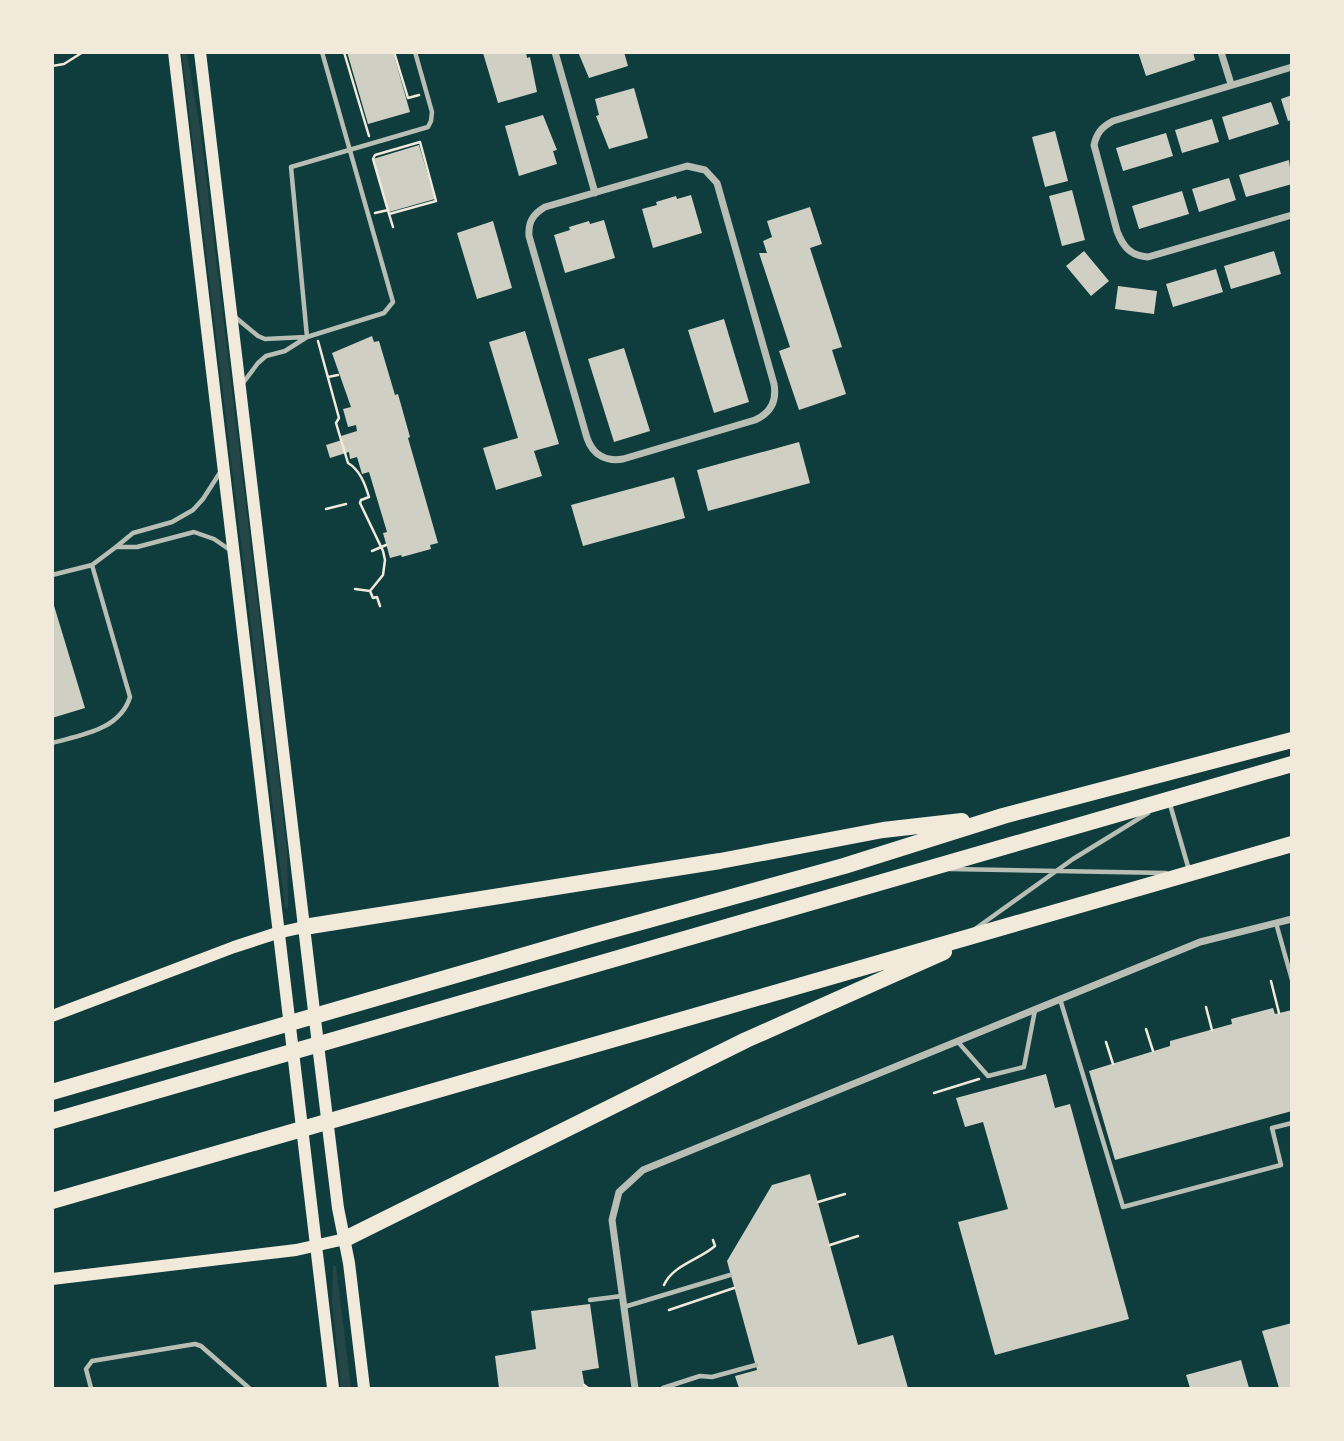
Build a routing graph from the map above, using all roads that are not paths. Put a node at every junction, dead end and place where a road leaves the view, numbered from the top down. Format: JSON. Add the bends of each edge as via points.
{"nodes":[{"id":1,"x":174,"y":52,"type":"edge"},
{"id":2,"x":322,"y":52,"type":"edge"},
{"id":3,"x":415,"y":52,"type":"edge"},
{"id":4,"x":555,"y":52,"type":"edge"},
{"id":5,"x":1221,"y":52,"type":"edge"},
{"id":6,"x":203,"y":56,"type":"edge"},
{"id":7,"x":1292,"y":67,"type":"edge"},
{"id":8,"x":1231,"y":84,"type":"junction"},
{"id":9,"x":351,"y":151,"type":"junction"},
{"id":10,"x":596,"y":192,"type":"junction"},
{"id":11,"x":1292,"y":215,"type":"edge"},
{"id":12,"x":232,"y":314,"type":"junction"},
{"id":13,"x":307,"y":337,"type":"junction"},
{"id":14,"x":240,"y":387,"type":"junction"},
{"id":15,"x":223,"y":467,"type":"junction"},
{"id":16,"x":116,"y":547,"type":"junction"},
{"id":17,"x":233,"y":552,"type":"junction"},
{"id":18,"x":92,"y":565,"type":"junction"},
{"id":19,"x":52,"y":575,"type":"edge"},
{"id":20,"x":1292,"y":740,"type":"edge"},
{"id":21,"x":52,"y":743,"type":"edge"},
{"id":22,"x":1292,"y":764,"type":"edge"},
{"id":23,"x":1169,"y":800,"type":"junction"},
{"id":24,"x":1003,"y":816,"type":"junction"},
{"id":25,"x":1292,"y":844,"type":"edge"},
{"id":26,"x":929,"y":869,"type":"junction"},
{"id":27,"x":1056,"y":872,"type":"junction"},
{"id":28,"x":1189,"y":873,"type":"junction"},
{"id":29,"x":1292,"y":919,"type":"edge"},
{"id":30,"x":1276,"y":923,"type":"junction"},
{"id":31,"x":1001,"y":927,"type":"junction"},
{"id":32,"x":304,"y":928,"type":"junction"},
{"id":33,"x":277,"y":933,"type":"junction"},
{"id":34,"x":960,"y":939,"type":"junction"},
{"id":35,"x":934,"y":957,"type":"junction"},
{"id":36,"x":1292,"y":981,"type":"edge"},
{"id":37,"x":1060,"y":999,"type":"junction"},
{"id":38,"x":1035,"y":1010,"type":"junction"},
{"id":39,"x":52,"y":1016,"type":"edge"},
{"id":40,"x":957,"y":1041,"type":"junction"},
{"id":41,"x":52,"y":1091,"type":"edge"},
{"id":42,"x":52,"y":1121,"type":"edge"},
{"id":43,"x":1292,"y":1123,"type":"edge"},
{"id":44,"x":52,"y":1200,"type":"edge"},
{"id":45,"x":345,"y":1239,"type":"junction"},
{"id":46,"x":315,"y":1247,"type":"junction"},
{"id":47,"x":730,"y":1275,"type":"dead end"},
{"id":48,"x":52,"y":1279,"type":"edge"},
{"id":49,"x":623,"y":1296,"type":"junction"},
{"id":50,"x":590,"y":1300,"type":"dead end"},
{"id":51,"x":624,"y":1307,"type":"junction"},
{"id":52,"x":755,"y":1365,"type":"dead end"},
{"id":53,"x":92,"y":1388,"type":"edge"},
{"id":54,"x":249,"y":1388,"type":"edge"},
{"id":55,"x":333,"y":1388,"type":"edge"},
{"id":56,"x":364,"y":1388,"type":"edge"},
{"id":57,"x":635,"y":1388,"type":"edge"},
{"id":58,"x":663,"y":1388,"type":"edge"}],
"edges":[{"from":1,"to":15,"type":"main road"},
{"from":2,"to":9,"type":"lane"},
{"from":3,"to":9,"type":"lane","via":[[432,111],[430,124]]},
{"from":4,"to":10,"type":"street"},
{"from":5,"to":8,"type":"street"},
{"from":6,"to":12,"type":"main road"},
{"from":7,"to":8,"type":"street"},
{"from":8,"to":11,"type":"street","via":[[1114,121],[1096,134],[1095,157],[1122,244],[1138,256],[1148,257]]},
{"from":9,"to":13,"type":"lane","via":[[291,167]]},
{"from":9,"to":13,"type":"lane","via":[[393,302],[381,315]]},
{"from":10,"to":10,"type":"street","via":[[541,209],[528,228],[590,447],[601,457],[619,460],[763,416],[772,407],[775,390],[715,179],[705,170],[687,166]]},
{"from":12,"to":13,"type":"lane","via":[[261,338]]},
{"from":12,"to":14,"type":"main road"},
{"from":13,"to":14,"type":"lane","via":[[262,359]]},
{"from":14,"to":32,"type":"main road"},
{"from":15,"to":16,"type":"lane","via":[[193,509],[172,522],[133,533]]},
{"from":15,"to":17,"type":"main road"},
{"from":16,"to":17,"type":"lane","via":[[137,547],[194,532]]},
{"from":16,"to":18,"type":"lane"},
{"from":17,"to":33,"type":"main road"},
{"from":18,"to":19,"type":"lane"},
{"from":18,"to":21,"type":"lane","via":[[129,700],[105,727]]},
{"from":20,"to":24,"type":"highway"},
{"from":22,"to":23,"type":"highway"},
{"from":23,"to":26,"type":"highway"},
{"from":23,"to":27,"type":"lane"},
{"from":23,"to":28,"type":"lane"},
{"from":24,"to":32,"type":"highway","via":[[883,830]]},
{"from":24,"to":41,"type":"highway","via":[[844,866]]},
{"from":25,"to":28,"type":"highway"},
{"from":26,"to":27,"type":"lane"},
{"from":26,"to":42,"type":"highway"},
{"from":27,"to":28,"type":"lane"},
{"from":27,"to":34,"type":"lane"},
{"from":28,"to":31,"type":"highway"},
{"from":29,"to":30,"type":"street"},
{"from":30,"to":36,"type":"lane"},
{"from":30,"to":37,"type":"street","via":[[1200,942]]},
{"from":31,"to":34,"type":"highway"},
{"from":31,"to":35,"type":"highway"},
{"from":32,"to":33,"type":"main road"},
{"from":32,"to":45,"type":"main road"},
{"from":33,"to":39,"type":"main road"},
{"from":33,"to":46,"type":"main road"},
{"from":34,"to":35,"type":"lane"},
{"from":34,"to":44,"type":"highway"},
{"from":35,"to":45,"type":"highway","via":[[746,1040]]},
{"from":37,"to":38,"type":"street"},
{"from":37,"to":43,"type":"lane","via":[[1123,1207],[1281,1165],[1272,1128]]},
{"from":38,"to":40,"type":"street"},
{"from":38,"to":40,"type":"lane","via":[[1024,1067],[988,1076]]},
{"from":40,"to":49,"type":"street","via":[[643,1170],[619,1192],[612,1220]]},
{"from":45,"to":46,"type":"main road"},
{"from":45,"to":56,"type":"main road"},
{"from":46,"to":48,"type":"main road"},
{"from":46,"to":55,"type":"main road"},
{"from":47,"to":51,"type":"lane"},
{"from":49,"to":50,"type":"lane"},
{"from":49,"to":51,"type":"street"},
{"from":51,"to":57,"type":"street"},
{"from":52,"to":58,"type":"lane"},
{"from":53,"to":54,"type":"lane","via":[[86,1369],[92,1361],[195,1345]]}]}
